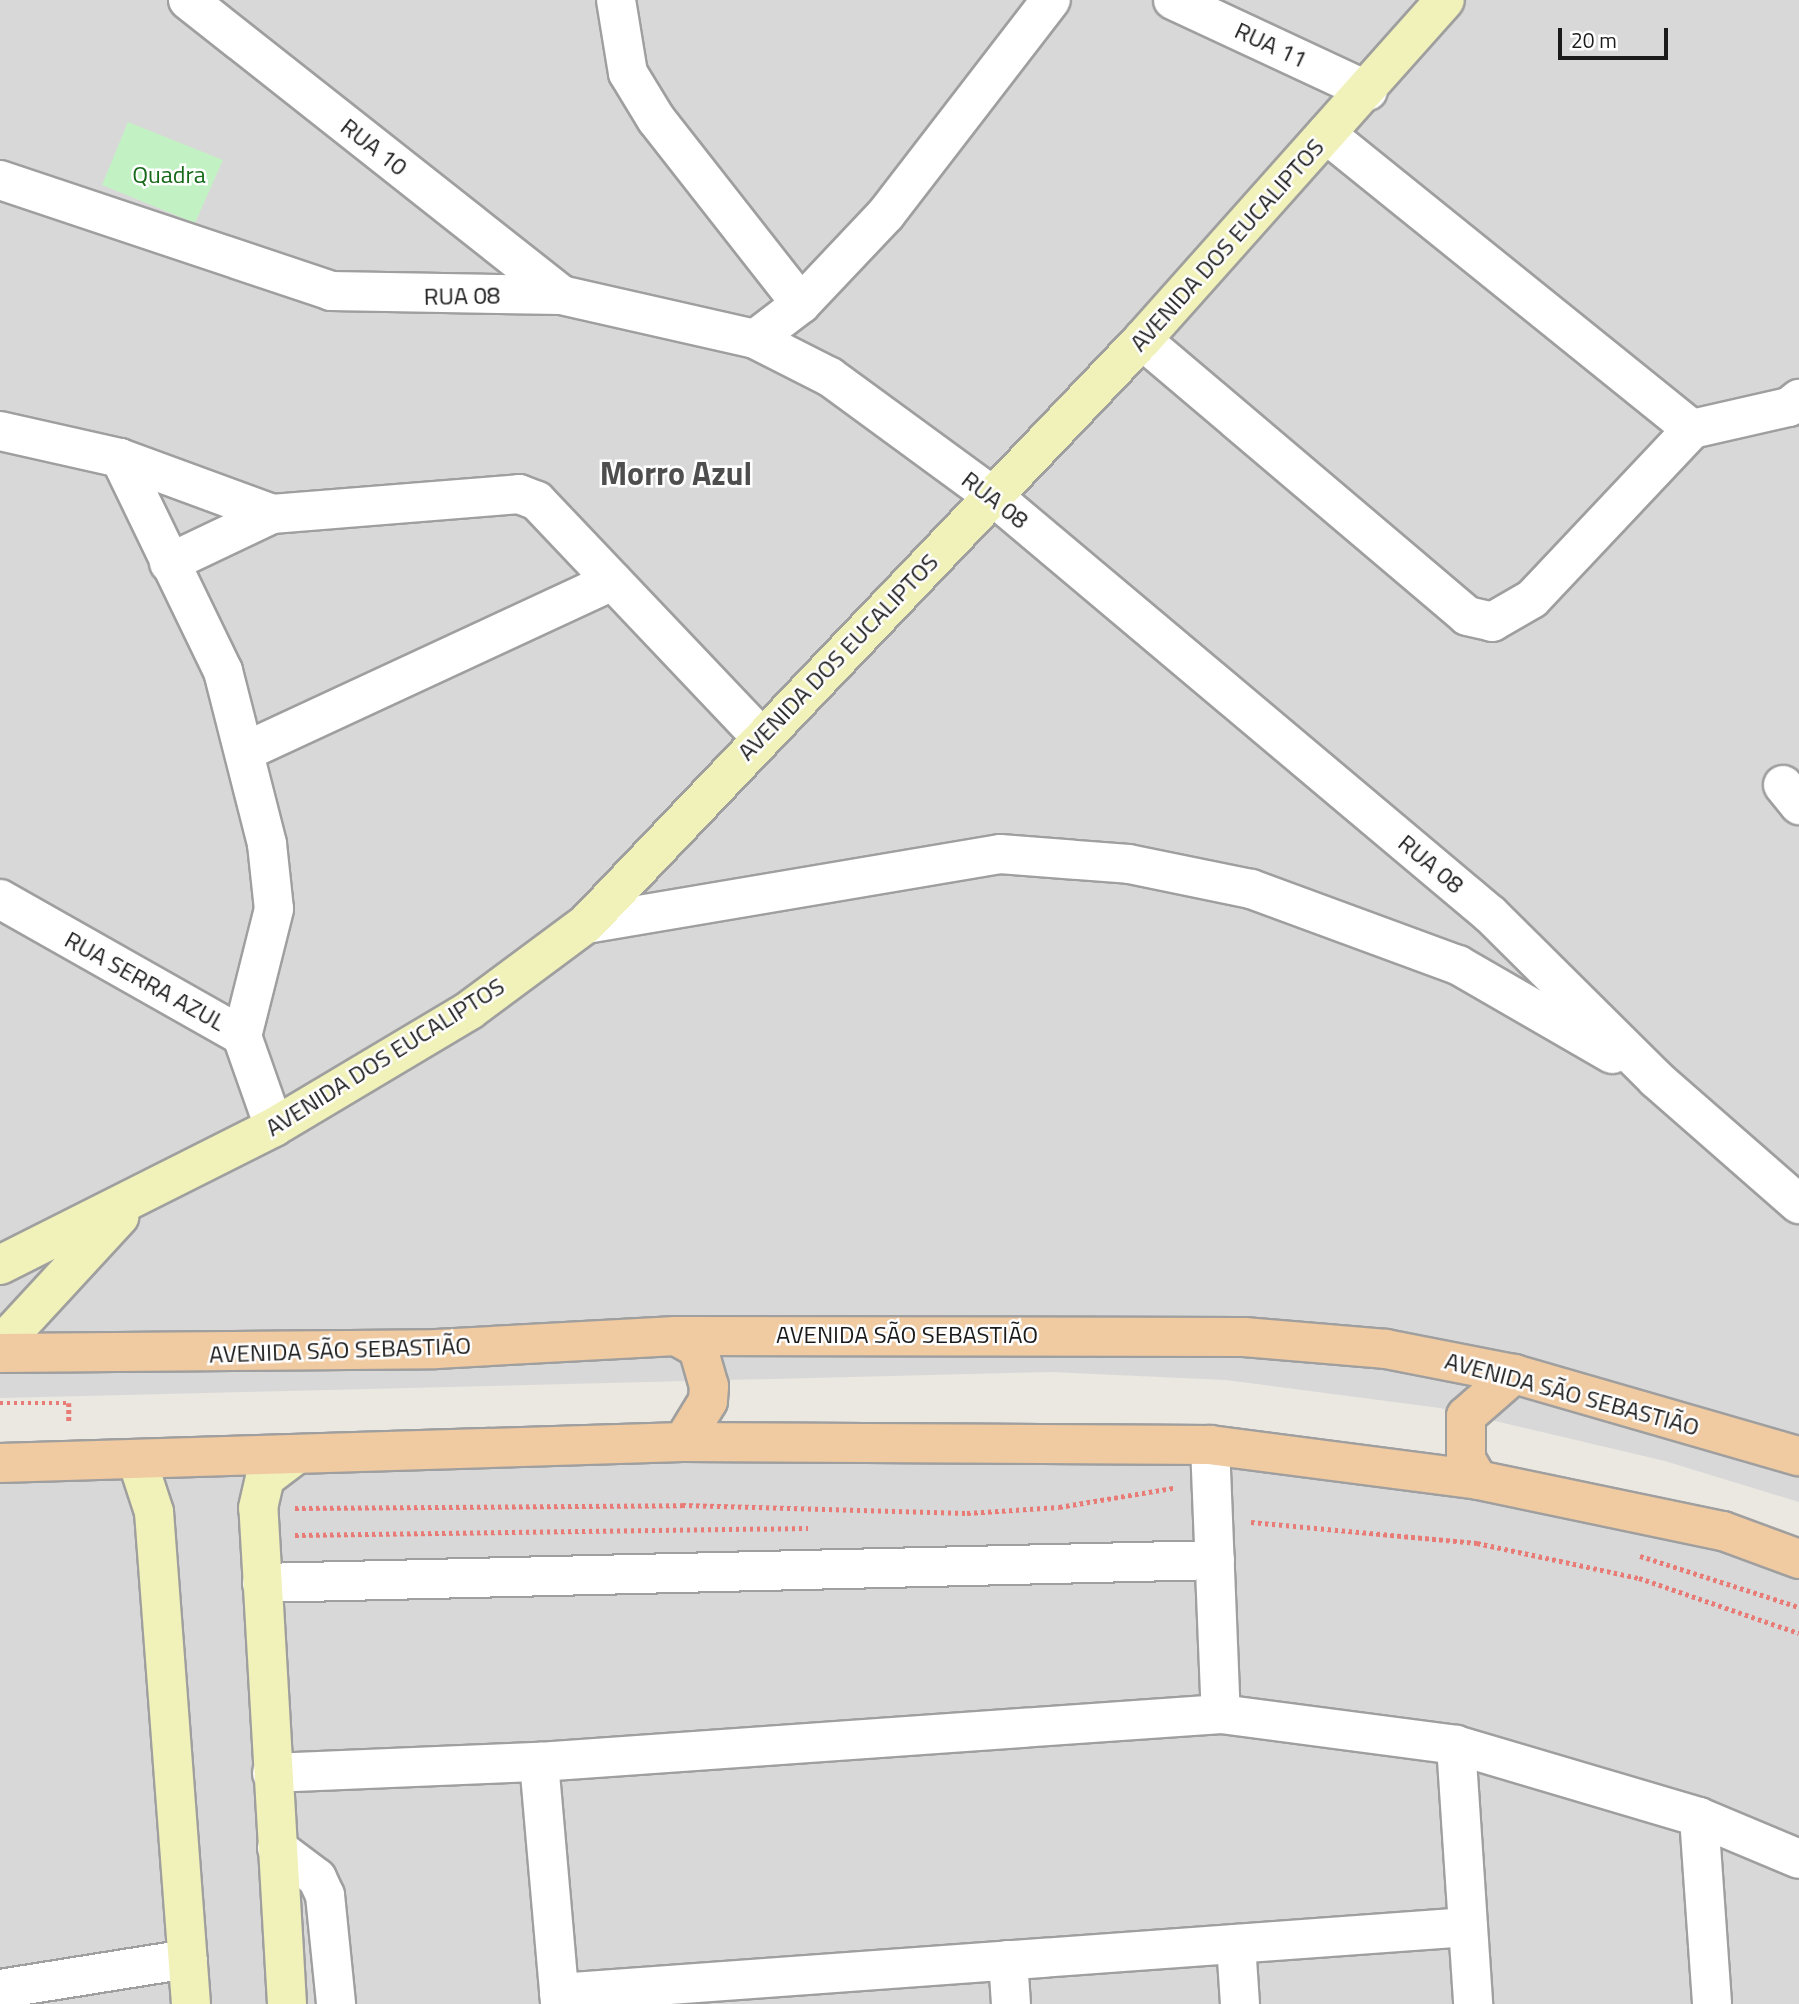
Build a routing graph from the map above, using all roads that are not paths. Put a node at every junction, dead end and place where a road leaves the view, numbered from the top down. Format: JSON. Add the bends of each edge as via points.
{"nodes":[{"id":1,"x":188,"y":0,"type":"edge"},
{"id":2,"x":616,"y":0,"type":"edge"},
{"id":3,"x":1051,"y":0,"type":"edge"},
{"id":4,"x":1173,"y":0,"type":"edge"},
{"id":5,"x":1445,"y":0,"type":"edge"},
{"id":6,"x":1368,"y":91,"type":"junction"},
{"id":7,"x":1326,"y":134,"type":"junction"},
{"id":8,"x":0,"y":180,"type":"edge"},
{"id":9,"x":561,"y":295,"type":"junction"},
{"id":10,"x":801,"y":303,"type":"junction"},
{"id":11,"x":755,"y":339,"type":"junction"},
{"id":12,"x":1142,"y":340,"type":"junction"},
{"id":13,"x":1796,"y":408,"type":"edge"},
{"id":14,"x":1692,"y":429,"type":"junction"},
{"id":15,"x":0,"y":430,"type":"edge"},
{"id":16,"x":120,"y":458,"type":"junction"},
{"id":17,"x":994,"y":497,"type":"junction"},
{"id":18,"x":272,"y":513,"type":"junction"},
{"id":19,"x":169,"y":563,"type":"junction"},
{"id":20,"x":612,"y":581,"type":"junction"},
{"id":21,"x":760,"y":736,"type":"junction"},
{"id":22,"x":246,"y":751,"type":"junction"},
{"id":23,"x":0,"y":899,"type":"edge"},
{"id":24,"x":1491,"y":915,"type":"junction"},
{"id":25,"x":586,"y":925,"type":"junction"},
{"id":26,"x":1458,"y":965,"type":"junction"},
{"id":27,"x":242,"y":1036,"type":"junction"},
{"id":28,"x":1656,"y":1079,"type":"junction"},
{"id":29,"x":274,"y":1127,"type":"junction"},
{"id":30,"x":137,"y":1198,"type":"junction"},
{"id":31,"x":1799,"y":1204,"type":"edge"},
{"id":32,"x":0,"y":1265,"type":"edge"},
{"id":33,"x":676,"y":1336,"type":"junction"},
{"id":34,"x":0,"y":1346,"type":"edge"},
{"id":35,"x":0,"y":1353,"type":"edge"},
{"id":36,"x":1514,"y":1374,"type":"junction"},
{"id":37,"x":683,"y":1442,"type":"junction"},
{"id":38,"x":1210,"y":1445,"type":"junction"},
{"id":39,"x":294,"y":1456,"type":"junction"},
{"id":40,"x":1799,"y":1456,"type":"edge"},
{"id":41,"x":0,"y":1463,"type":"edge"},
{"id":42,"x":138,"y":1463,"type":"junction"},
{"id":43,"x":1478,"y":1480,"type":"junction"},
{"id":44,"x":1215,"y":1559,"type":"junction"},
{"id":45,"x":1799,"y":1559,"type":"edge"},
{"id":46,"x":262,"y":1583,"type":"junction"},
{"id":47,"x":1221,"y":1714,"type":"junction"},
{"id":48,"x":1456,"y":1745,"type":"junction"},
{"id":49,"x":539,"y":1762,"type":"junction"},
{"id":50,"x":272,"y":1773,"type":"junction"},
{"id":51,"x":1699,"y":1817,"type":"junction"},
{"id":52,"x":277,"y":1848,"type":"junction"},
{"id":53,"x":1799,"y":1859,"type":"edge"},
{"id":54,"x":1468,"y":1927,"type":"junction"},
{"id":55,"x":1236,"y":1944,"type":"junction"},
{"id":56,"x":188,"y":1959,"type":"junction"},
{"id":57,"x":1008,"y":1961,"type":"junction"},
{"id":58,"x":0,"y":1989,"type":"edge"},
{"id":59,"x":782,"y":1990,"type":"edge"},
{"id":60,"x":560,"y":1998,"type":"edge"},
{"id":61,"x":191,"y":2004,"type":"edge"},
{"id":62,"x":287,"y":2004,"type":"edge"},
{"id":63,"x":335,"y":2004,"type":"edge"},
{"id":64,"x":1010,"y":2004,"type":"edge"},
{"id":65,"x":1240,"y":2004,"type":"edge"},
{"id":66,"x":1473,"y":2004,"type":"edge"},
{"id":67,"x":1712,"y":2004,"type":"edge"}],
"edges":[{"from":1,"to":9,"type":"street","name":"RUA 10"},
{"from":2,"to":10,"type":"street","via":[[628,73],[656,119]]},
{"from":3,"to":10,"type":"street","via":[[886,215]]},
{"from":4,"to":6,"type":"street","name":"RUA 11"},
{"from":5,"to":6,"type":"street","name":"AVENIDA DOS EUCALIPTOS"},
{"from":6,"to":7,"type":"street","name":"AVENIDA DOS EUCALIPTOS"},
{"from":7,"to":12,"type":"street","name":"AVENIDA DOS EUCALIPTOS"},
{"from":7,"to":14,"type":"street"},
{"from":8,"to":9,"type":"street","name":"RUA 08","via":[[331,291]]},
{"from":9,"to":11,"type":"street","name":"RUA 08"},
{"from":10,"to":11,"type":"street"},
{"from":11,"to":17,"type":"street","name":"RUA 08","via":[[830,377]]},
{"from":12,"to":14,"type":"street","via":[[1467,616],[1492,622],[1532,599]]},
{"from":12,"to":17,"type":"street","name":"AVENIDA DOS EUCALIPTOS"},
{"from":13,"to":14,"type":"street"},
{"from":15,"to":16,"type":"street"},
{"from":16,"to":18,"type":"street"},
{"from":16,"to":19,"type":"street"},
{"from":17,"to":21,"type":"street","name":"AVENIDA DOS EUCALIPTOS"},
{"from":17,"to":24,"type":"street","name":"RUA 08"},
{"from":18,"to":19,"type":"street"},
{"from":18,"to":20,"type":"street","via":[[519,494],[552,514]]},
{"from":19,"to":22,"type":"street","via":[[223,671]]},
{"from":20,"to":21,"type":"street"},
{"from":20,"to":22,"type":"street"},
{"from":21,"to":25,"type":"street","name":"AVENIDA DOS EUCALIPTOS"},
{"from":22,"to":27,"type":"street","via":[[274,909]]},
{"from":23,"to":27,"type":"street","name":"RUA SERRA AZUL"},
{"from":24,"to":26,"type":"street"},
{"from":24,"to":28,"type":"street","name":"RUA 08"},
{"from":25,"to":26,"type":"street","via":[[1000,854],[1129,864],[1251,889]]},
{"from":25,"to":29,"type":"street","name":"AVENIDA DOS EUCALIPTOS","via":[[470,1010]]},
{"from":26,"to":28,"type":"street"},
{"from":27,"to":29,"type":"street","name":"RUA SERRA AZUL"},
{"from":28,"to":31,"type":"street","name":"RUA 08"},
{"from":29,"to":30,"type":"street","name":"AVENIDA DOS EUCALIPTOS"},
{"from":30,"to":32,"type":"street"},
{"from":30,"to":34,"type":"street"},
{"from":33,"to":35,"type":"main road","name":"AVENIDA SÃO SEBASTIÃO","via":[[422,1349]]},
{"from":33,"to":36,"type":"main road","name":"AVENIDA SÃO SEBASTIÃO","via":[[1244,1336],[1387,1349]]},
{"from":33,"to":37,"type":"main road","via":[[698,1348],[709,1386],[708,1401]]},
{"from":36,"to":40,"type":"main road","name":"AVENIDA SÃO SEBASTIÃO"},
{"from":36,"to":43,"type":"main road","via":[[1466,1416],[1466,1459]]},
{"from":37,"to":38,"type":"main road"},
{"from":37,"to":39,"type":"main road"},
{"from":38,"to":43,"type":"main road"},
{"from":38,"to":44,"type":"street"},
{"from":39,"to":42,"type":"main road"},
{"from":39,"to":46,"type":"street","via":[[265,1478],[258,1508]]},
{"from":41,"to":42,"type":"main road"},
{"from":42,"to":56,"type":"street","via":[[154,1511]]},
{"from":43,"to":45,"type":"main road","via":[[1723,1531]]},
{"from":44,"to":46,"type":"street"},
{"from":44,"to":47,"type":"street"},
{"from":46,"to":50,"type":"street"},
{"from":47,"to":48,"type":"street"},
{"from":47,"to":49,"type":"street"},
{"from":48,"to":51,"type":"street"},
{"from":48,"to":54,"type":"street"},
{"from":49,"to":50,"type":"street"},
{"from":49,"to":60,"type":"street"},
{"from":50,"to":52,"type":"street"},
{"from":51,"to":53,"type":"street"},
{"from":51,"to":67,"type":"street"},
{"from":52,"to":62,"type":"street"},
{"from":52,"to":63,"type":"street","via":[[317,1878],[325,1895]]},
{"from":54,"to":55,"type":"street"},
{"from":54,"to":66,"type":"street"},
{"from":55,"to":57,"type":"street"},
{"from":55,"to":65,"type":"street"},
{"from":56,"to":58,"type":"street"},
{"from":56,"to":61,"type":"street"},
{"from":57,"to":59,"type":"street"},
{"from":57,"to":64,"type":"street"},
{"from":59,"to":60,"type":"street"}]}
